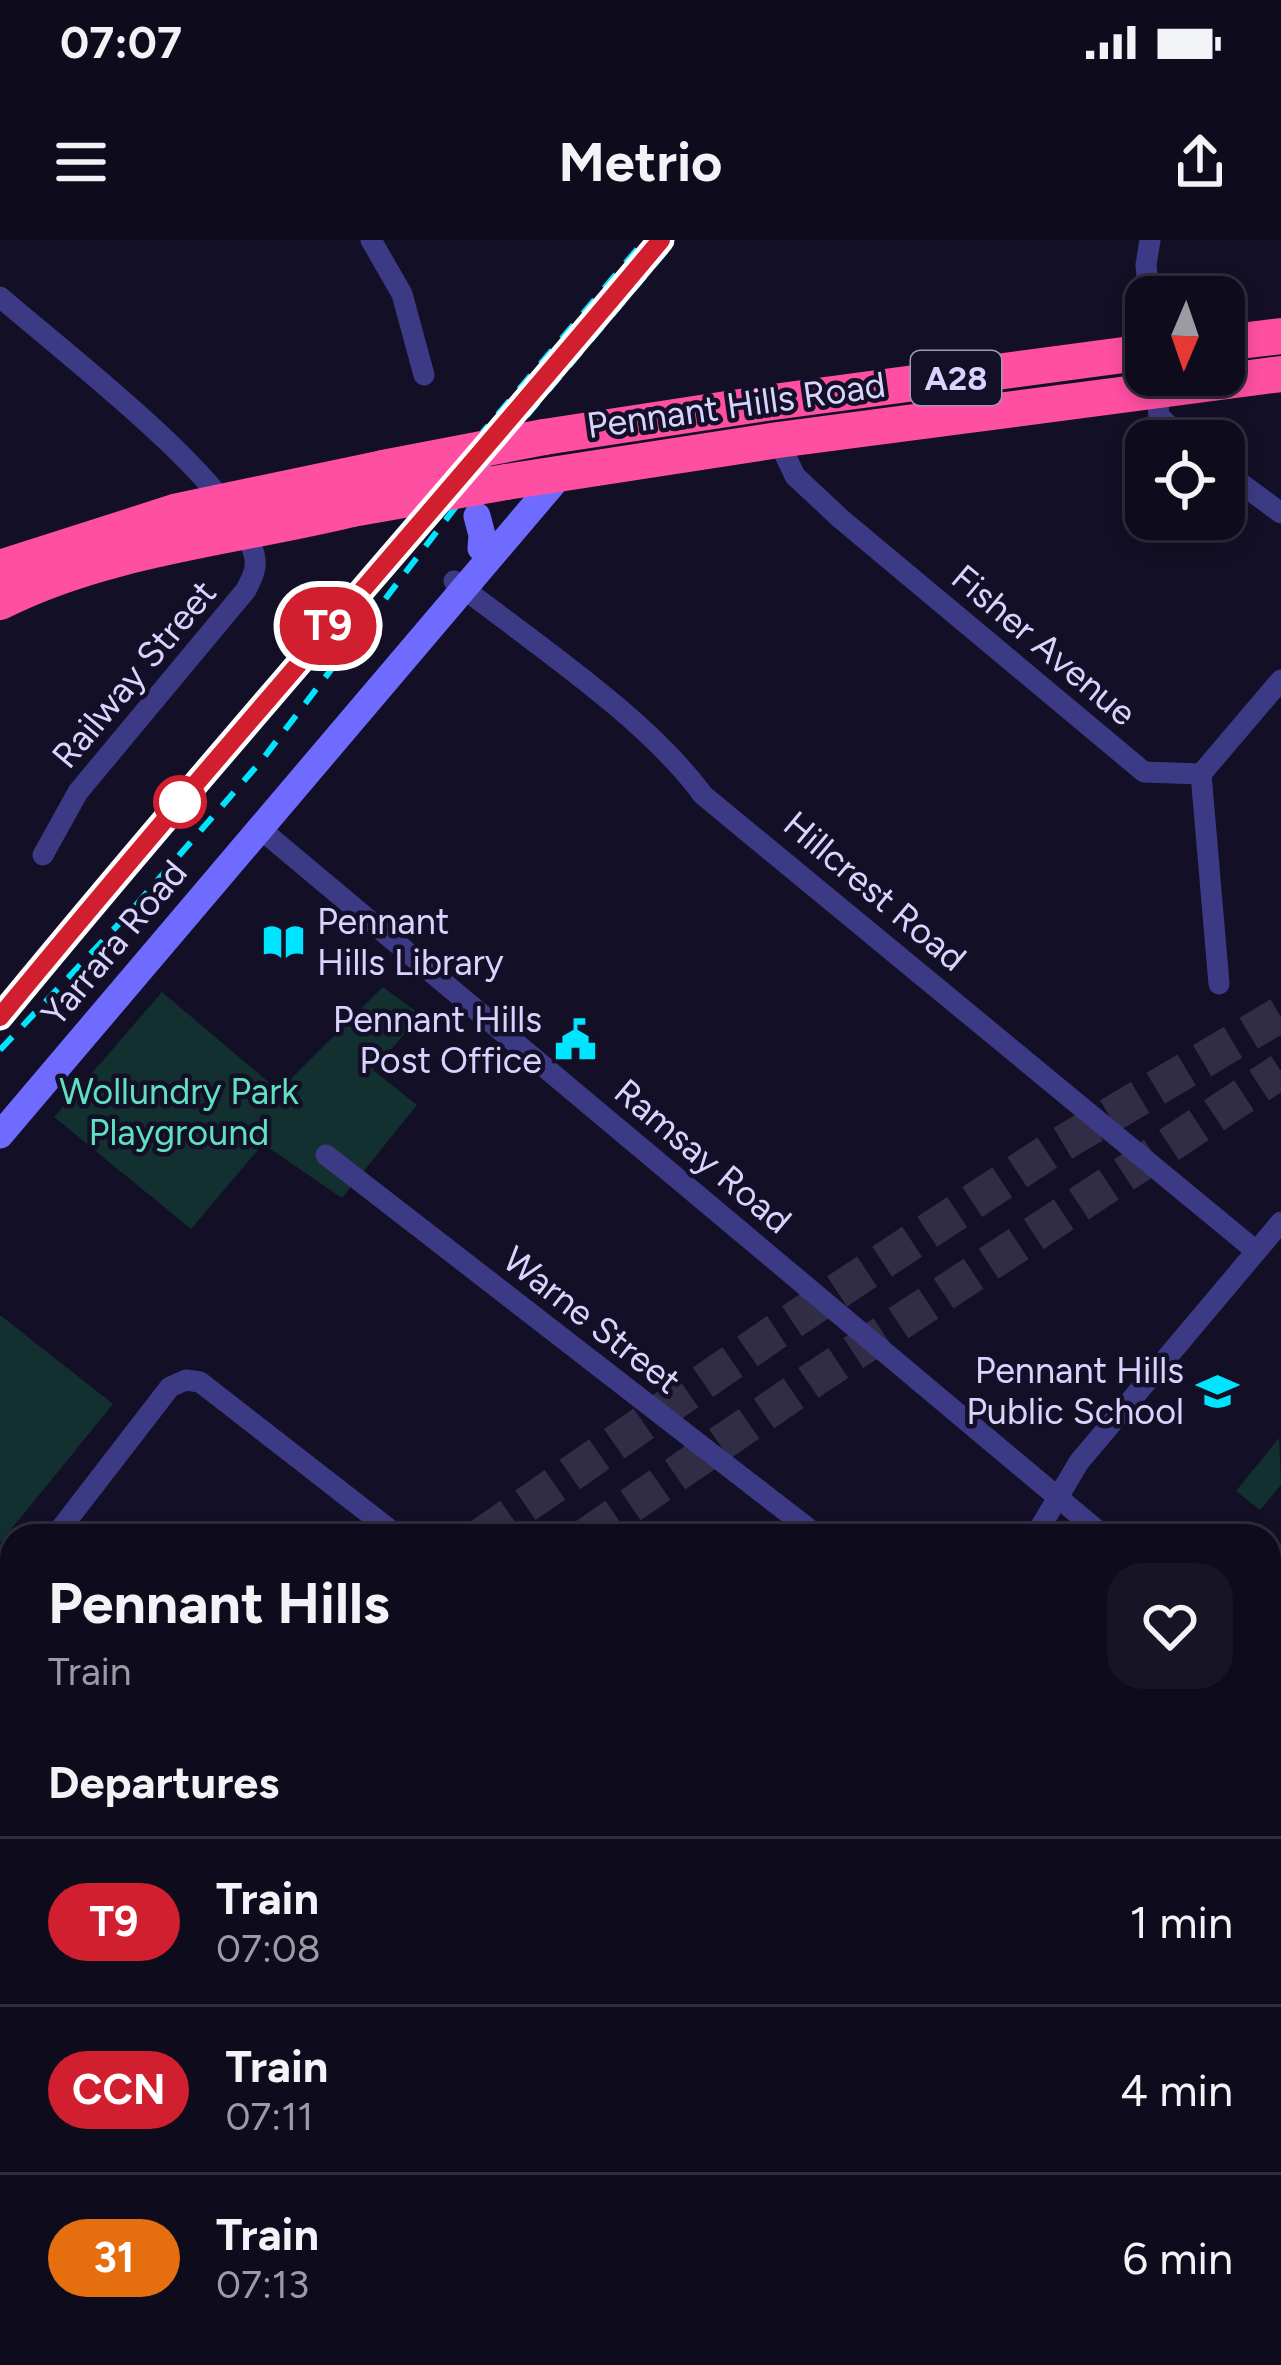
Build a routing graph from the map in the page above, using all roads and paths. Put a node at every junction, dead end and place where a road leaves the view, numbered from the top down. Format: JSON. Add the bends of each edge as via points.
{"nodes":[{"id":1,"x":371,"y":240,"type":"edge"},
{"id":2,"x":1150,"y":240,"type":"edge"},
{"id":3,"x":1146,"y":276,"type":"edge"},
{"id":4,"x":0,"y":297,"type":"edge"},
{"id":5,"x":1281,"y":336,"type":"edge"},
{"id":6,"x":1245,"y":340,"type":"edge"},
{"id":7,"x":1125,"y":355,"type":"edge"},
{"id":8,"x":1281,"y":374,"type":"edge"},
{"id":9,"x":424,"y":375,"type":"dead end"},
{"id":10,"x":1245,"y":376,"type":"edge"},
{"id":11,"x":1125,"y":387,"type":"edge"},
{"id":12,"x":559,"y":435,"type":"junction"},
{"id":13,"x":778,"y":440,"type":"junction"},
{"id":14,"x":533,"y":477,"type":"junction"},
{"id":15,"x":1245,"y":486,"type":"edge"},
{"id":16,"x":222,"y":501,"type":"junction"},
{"id":17,"x":1281,"y":513,"type":"edge"},
{"id":18,"x":477,"y":516,"type":"dead end"},
{"id":19,"x":244,"y":531,"type":"junction"},
{"id":20,"x":481,"y":548,"type":"junction"},
{"id":21,"x":0,"y":568,"type":"edge"},
{"id":22,"x":460,"y":585,"type":"junction"},
{"id":23,"x":0,"y":602,"type":"edge"},
{"id":24,"x":1281,"y":680,"type":"edge"},
{"id":25,"x":1201,"y":774,"type":"junction"},
{"id":26,"x":258,"y":827,"type":"junction"},
{"id":27,"x":44,"y":855,"type":"dead end"},
{"id":28,"x":1220,"y":984,"type":"dead end"},
{"id":29,"x":0,"y":1135,"type":"edge"},
{"id":30,"x":326,"y":1155,"type":"dead end"},
{"id":31,"x":1281,"y":1222,"type":"edge"},
{"id":32,"x":1256,"y":1252,"type":"junction"},
{"id":33,"x":1058,"y":1500,"type":"junction"},
{"id":34,"x":64,"y":1524,"type":"edge"},
{"id":35,"x":383,"y":1524,"type":"edge"},
{"id":36,"x":803,"y":1524,"type":"edge"},
{"id":37,"x":1043,"y":1524,"type":"edge"},
{"id":38,"x":1089,"y":1524,"type":"edge"}],
"edges":[{"from":1,"to":9,"type":"street","via":[[402,294]]},
{"from":2,"to":3,"type":"street"},
{"from":4,"to":16,"type":"street"},
{"from":5,"to":6,"type":"highway"},
{"from":7,"to":12,"type":"highway","name":"Pennant Hills Road","number":"A28"},
{"from":8,"to":10,"type":"highway","name":"Pennant Hills Road","number":"A28"},
{"from":11,"to":13,"type":"highway","name":"Pennant Hills Road","number":"A28"},
{"from":12,"to":14,"type":"main road","name":"Yarrara Road"},
{"from":12,"to":16,"type":"highway","name":"Pennant Hills Road","number":"A28","bridge":true},
{"from":13,"to":14,"type":"highway","name":"Pennant Hills Road","number":"A28"},
{"from":13,"to":25,"type":"street","name":"Fisher Avenue","via":[[794,476],[841,519],[1144,772]]},
{"from":14,"to":19,"type":"highway","name":"Pennant Hills Road","number":"A28","bridge":true},
{"from":14,"to":20,"type":"main road","name":"Yarrara Road"},
{"from":14,"to":22,"type":"main road","name":"Yarrara Road"},
{"from":15,"to":17,"type":"street"},
{"from":16,"to":19,"type":"street"},
{"from":16,"to":21,"type":"highway","name":"Pennant Hills Road","number":"A28"},
{"from":18,"to":20,"type":"main road"},
{"from":19,"to":23,"type":"highway","name":"Pennant Hills Road","number":"A28","via":[[57,577]]},
{"from":19,"to":27,"type":"street","name":"Railway Street","via":[[255,566],[246,590],[78,792]]},
{"from":20,"to":22,"type":"main road","name":"Yarrara Road"},
{"from":22,"to":26,"type":"main road","name":"Yarrara Road","via":[[427,614],[424,631]]},
{"from":22,"to":32,"type":"street","name":"Hillcrest Road"},
{"from":24,"to":25,"type":"street"},
{"from":25,"to":28,"type":"street"},
{"from":26,"to":29,"type":"main road","name":"Yarrara Road"},
{"from":26,"to":33,"type":"street","name":"Ramsay Road"},
{"from":30,"to":36,"type":"street","name":"Warne Street"},
{"from":31,"to":32,"type":"street"},
{"from":32,"to":33,"type":"street","via":[[1079,1462]]},
{"from":33,"to":37,"type":"street"},
{"from":33,"to":38,"type":"street","name":"Ramsay Road"},
{"from":34,"to":35,"type":"street","via":[[170,1387],[186,1380],[200,1382]]}]}
